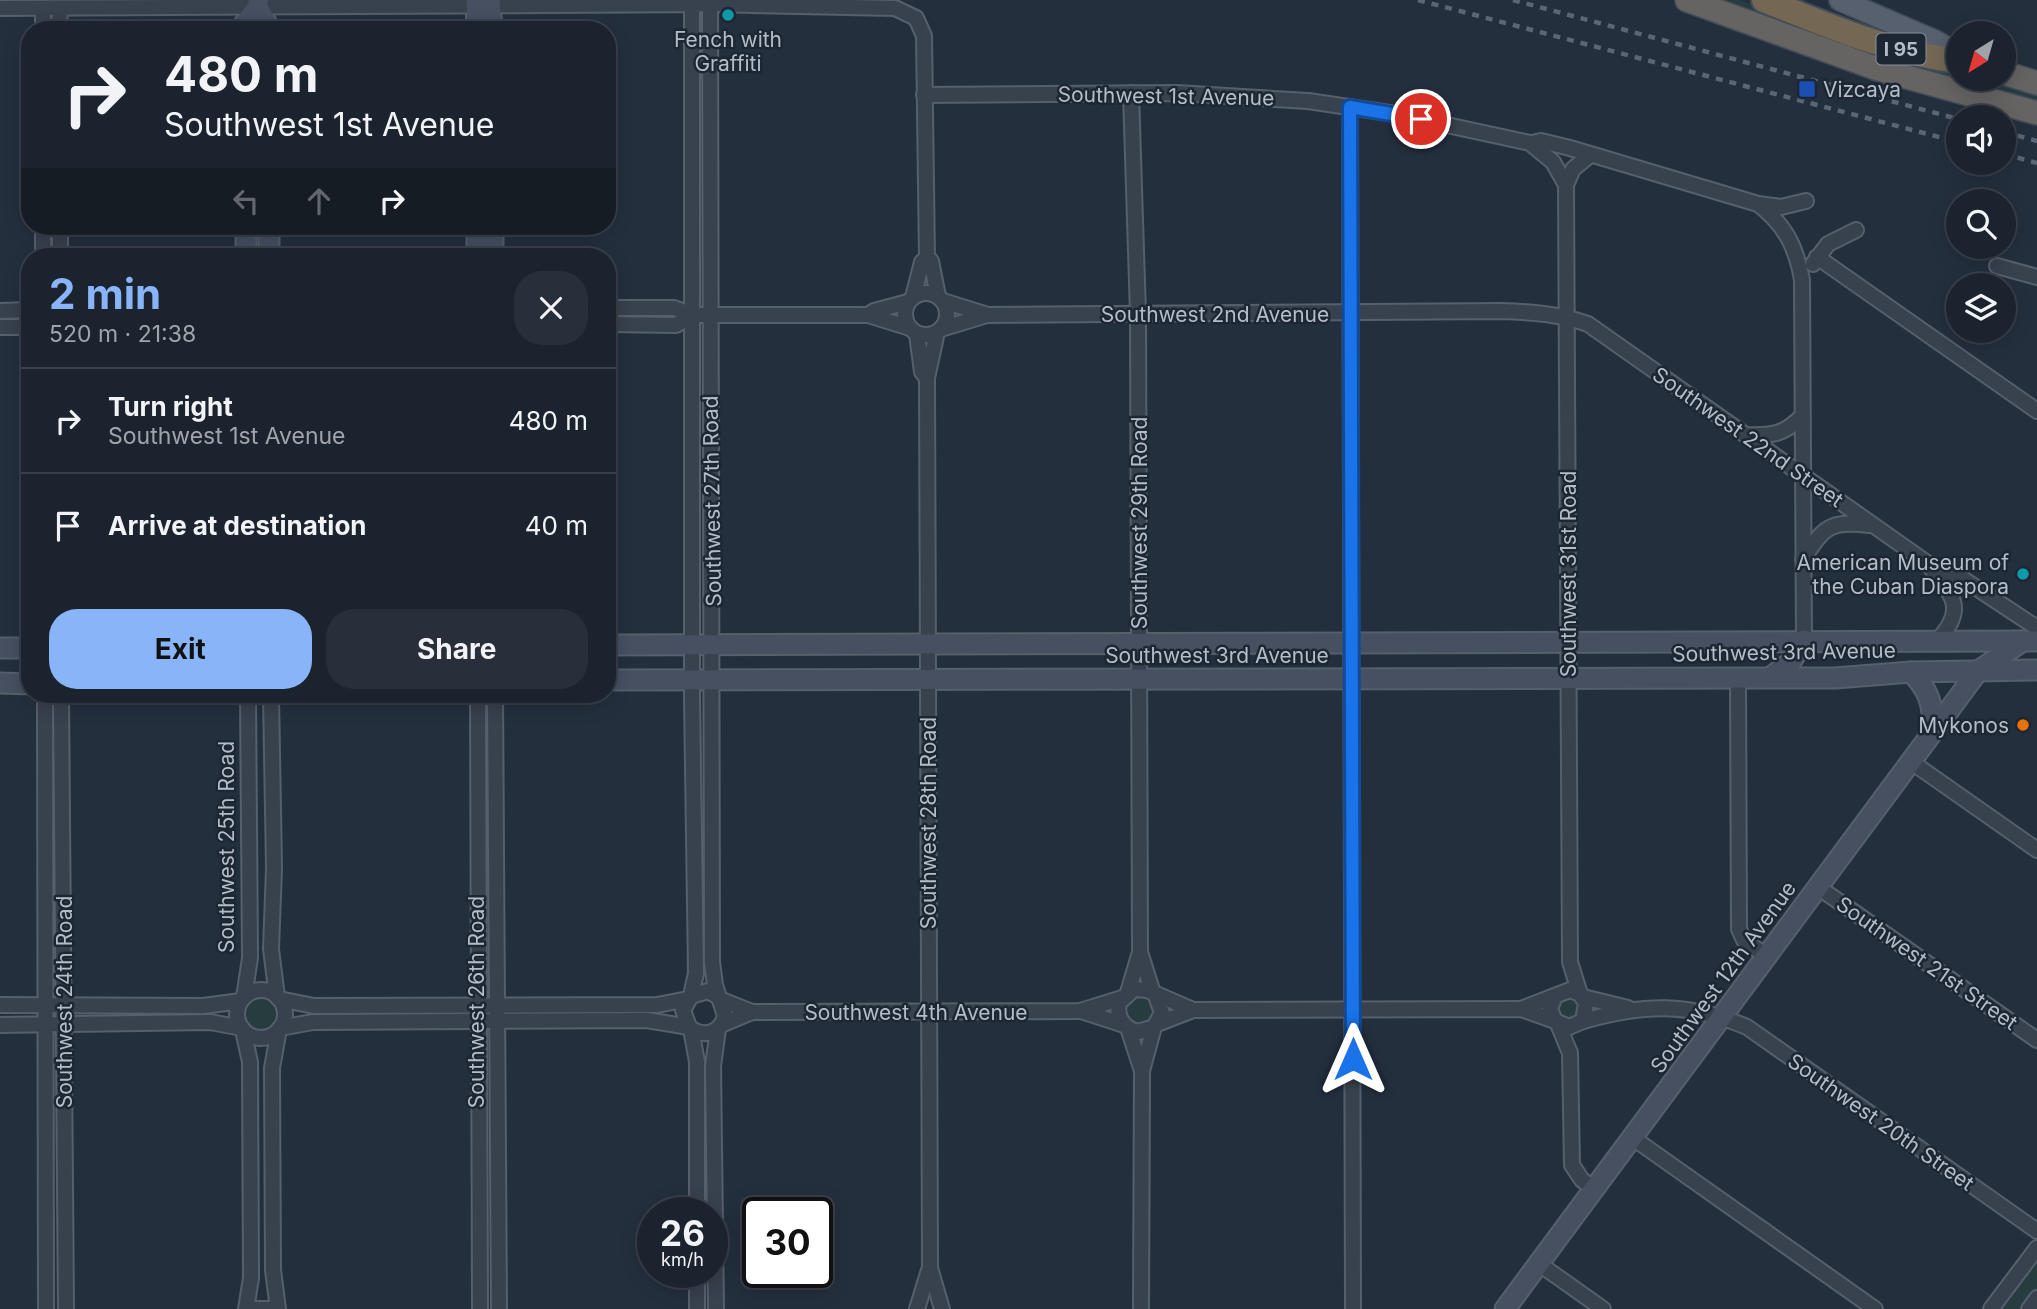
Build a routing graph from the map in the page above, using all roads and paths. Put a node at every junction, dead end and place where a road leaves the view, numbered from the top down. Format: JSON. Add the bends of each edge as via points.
{"nodes":[{"id":1,"x":1687,"y":0,"type":"edge"},
{"id":2,"x":1764,"y":0,"type":"edge"},
{"id":3,"x":1840,"y":0,"type":"edge"},
{"id":4,"x":483,"y":3,"type":"edge"},
{"id":5,"x":258,"y":4,"type":"edge"},
{"id":6,"x":692,"y":5,"type":"junction"},
{"id":7,"x":710,"y":5,"type":"junction"},
{"id":8,"x":0,"y":8,"type":"edge"},
{"id":9,"x":43,"y":8,"type":"junction"},
{"id":10,"x":60,"y":8,"type":"junction"},
{"id":11,"x":43,"y":21,"type":"edge"},
{"id":12,"x":59,"y":21,"type":"edge"},
{"id":13,"x":246,"y":21,"type":"edge"},
{"id":14,"x":266,"y":21,"type":"edge"},
{"id":15,"x":479,"y":21,"type":"edge"},
{"id":16,"x":489,"y":21,"type":"edge"},
{"id":17,"x":1946,"y":47,"type":"edge"},
{"id":18,"x":1946,"y":59,"type":"edge"},
{"id":19,"x":2016,"y":77,"type":"edge"},
{"id":20,"x":2037,"y":83,"type":"edge"},
{"id":21,"x":1131,"y":93,"type":"junction"},
{"id":22,"x":924,"y":95,"type":"junction"},
{"id":23,"x":1350,"y":107,"type":"junction"},
{"id":24,"x":2037,"y":113,"type":"edge"},
{"id":25,"x":1530,"y":143,"type":"junction"},
{"id":26,"x":1589,"y":156,"type":"junction"},
{"id":27,"x":1566,"y":185,"type":"junction"},
{"id":28,"x":1805,"y":201,"type":"dead end"},
{"id":29,"x":1758,"y":204,"type":"junction"},
{"id":30,"x":1856,"y":230,"type":"dead end"},
{"id":31,"x":1817,"y":257,"type":"junction"},
{"id":32,"x":927,"y":258,"type":"junction"},
{"id":33,"x":1997,"y":266,"type":"dead end"},
{"id":34,"x":2037,"y":277,"type":"edge"},
{"id":35,"x":1802,"y":280,"type":"junction"},
{"id":36,"x":940,"y":299,"type":"junction"},
{"id":37,"x":910,"y":300,"type":"junction"},
{"id":38,"x":616,"y":308,"type":"edge"},
{"id":39,"x":21,"y":310,"type":"edge"},
{"id":40,"x":0,"y":311,"type":"edge"},
{"id":41,"x":1350,"y":313,"type":"junction"},
{"id":42,"x":1138,"y":314,"type":"junction"},
{"id":43,"x":868,"y":315,"type":"junction"},
{"id":44,"x":988,"y":315,"type":"junction"},
{"id":45,"x":693,"y":316,"type":"junction"},
{"id":46,"x":710,"y":316,"type":"junction"},
{"id":47,"x":1567,"y":318,"type":"junction"},
{"id":48,"x":616,"y":324,"type":"edge"},
{"id":49,"x":0,"y":327,"type":"edge"},
{"id":50,"x":21,"y":327,"type":"edge"},
{"id":51,"x":914,"y":331,"type":"junction"},
{"id":52,"x":939,"y":331,"type":"junction"},
{"id":53,"x":927,"y":378,"type":"junction"},
{"id":54,"x":2037,"y":411,"type":"edge"},
{"id":55,"x":1802,"y":416,"type":"junction"},
{"id":56,"x":1745,"y":435,"type":"junction"},
{"id":57,"x":1801,"y":475,"type":"junction"},
{"id":58,"x":1874,"y":526,"type":"junction"},
{"id":59,"x":1803,"y":559,"type":"junction"},
{"id":60,"x":1927,"y":563,"type":"junction"},
{"id":61,"x":2033,"y":637,"type":"edge"},
{"id":62,"x":1804,"y":640,"type":"junction"},
{"id":63,"x":1938,"y":640,"type":"junction"},
{"id":64,"x":1569,"y":641,"type":"junction"},
{"id":65,"x":1140,"y":642,"type":"junction"},
{"id":66,"x":1351,"y":642,"type":"junction"},
{"id":67,"x":714,"y":644,"type":"junction"},
{"id":68,"x":928,"y":644,"type":"junction"},
{"id":69,"x":616,"y":645,"type":"edge"},
{"id":70,"x":693,"y":645,"type":"junction"},
{"id":71,"x":0,"y":648,"type":"edge"},
{"id":72,"x":21,"y":648,"type":"edge"},
{"id":73,"x":2037,"y":670,"type":"edge"},
{"id":74,"x":1978,"y":671,"type":"junction"},
{"id":75,"x":1910,"y":672,"type":"junction"},
{"id":76,"x":1351,"y":677,"type":"junction"},
{"id":77,"x":1569,"y":677,"type":"junction"},
{"id":78,"x":1738,"y":677,"type":"junction"},
{"id":79,"x":1771,"y":677,"type":"junction"},
{"id":80,"x":1139,"y":678,"type":"junction"},
{"id":81,"x":928,"y":679,"type":"junction"},
{"id":82,"x":616,"y":680,"type":"edge"},
{"id":83,"x":693,"y":680,"type":"junction"},
{"id":84,"x":714,"y":680,"type":"junction"},
{"id":85,"x":0,"y":684,"type":"edge"},
{"id":86,"x":21,"y":684,"type":"edge"},
{"id":87,"x":44,"y":703,"type":"edge"},
{"id":88,"x":61,"y":703,"type":"edge"},
{"id":89,"x":248,"y":703,"type":"edge"},
{"id":90,"x":271,"y":703,"type":"edge"},
{"id":91,"x":478,"y":703,"type":"edge"},
{"id":92,"x":495,"y":703,"type":"edge"},
{"id":93,"x":1933,"y":730,"type":"junction"},
{"id":94,"x":1910,"y":761,"type":"junction"},
{"id":95,"x":2037,"y":850,"type":"edge"},
{"id":96,"x":1818,"y":887,"type":"junction"},
{"id":97,"x":1140,"y":952,"type":"junction"},
{"id":98,"x":1766,"y":956,"type":"junction"},
{"id":99,"x":1570,"y":962,"type":"junction"},
{"id":100,"x":1155,"y":994,"type":"junction"},
{"id":101,"x":1557,"y":994,"type":"junction"},
{"id":102,"x":1125,"y":995,"type":"junction"},
{"id":103,"x":1582,"y":996,"type":"junction"},
{"id":104,"x":689,"y":997,"type":"junction"},
{"id":105,"x":278,"y":998,"type":"junction"},
{"id":106,"x":242,"y":999,"type":"junction"},
{"id":107,"x":720,"y":999,"type":"junction"},
{"id":108,"x":479,"y":1003,"type":"junction"},
{"id":109,"x":498,"y":1003,"type":"junction"},
{"id":110,"x":0,"y":1005,"type":"edge"},
{"id":111,"x":45,"y":1005,"type":"junction"},
{"id":112,"x":64,"y":1005,"type":"junction"},
{"id":113,"x":1521,"y":1009,"type":"junction"},
{"id":114,"x":1629,"y":1009,"type":"junction"},
{"id":115,"x":1080,"y":1010,"type":"junction"},
{"id":116,"x":1193,"y":1010,"type":"junction"},
{"id":117,"x":1352,"y":1010,"type":"junction"},
{"id":118,"x":752,"y":1012,"type":"junction"},
{"id":119,"x":929,"y":1013,"type":"junction"},
{"id":120,"x":1723,"y":1017,"type":"junction"},
{"id":121,"x":1581,"y":1022,"type":"junction"},
{"id":122,"x":480,"y":1023,"type":"junction"},
{"id":123,"x":499,"y":1023,"type":"junction"},
{"id":124,"x":1557,"y":1023,"type":"junction"},
{"id":125,"x":0,"y":1025,"type":"edge"},
{"id":126,"x":65,"y":1025,"type":"junction"},
{"id":127,"x":45,"y":1026,"type":"junction"},
{"id":128,"x":1156,"y":1026,"type":"junction"},
{"id":129,"x":720,"y":1027,"type":"junction"},
{"id":130,"x":1126,"y":1027,"type":"junction"},
{"id":131,"x":690,"y":1028,"type":"junction"},
{"id":132,"x":242,"y":1029,"type":"junction"},
{"id":133,"x":279,"y":1029,"type":"junction"},
{"id":134,"x":2037,"y":1040,"type":"edge"},
{"id":135,"x":1570,"y":1053,"type":"junction"},
{"id":136,"x":1142,"y":1071,"type":"junction"},
{"id":137,"x":1633,"y":1138,"type":"junction"},
{"id":138,"x":1595,"y":1189,"type":"junction"},
{"id":139,"x":697,"y":1197,"type":"edge"},
{"id":140,"x":2037,"y":1231,"type":"edge"},
{"id":141,"x":2037,"y":1248,"type":"edge"},
{"id":142,"x":1538,"y":1264,"type":"junction"},
{"id":143,"x":930,"y":1268,"type":"junction"},
{"id":144,"x":697,"y":1288,"type":"edge"},
{"id":145,"x":2037,"y":1298,"type":"edge"},
{"id":146,"x":46,"y":1309,"type":"edge"},
{"id":147,"x":66,"y":1309,"type":"edge"},
{"id":148,"x":246,"y":1309,"type":"edge"},
{"id":149,"x":253,"y":1309,"type":"edge"},
{"id":150,"x":270,"y":1309,"type":"edge"},
{"id":151,"x":278,"y":1309,"type":"edge"},
{"id":152,"x":480,"y":1309,"type":"edge"},
{"id":153,"x":499,"y":1309,"type":"edge"},
{"id":154,"x":697,"y":1309,"type":"edge"},
{"id":155,"x":716,"y":1309,"type":"edge"},
{"id":156,"x":919,"y":1309,"type":"edge"},
{"id":157,"x":940,"y":1309,"type":"edge"},
{"id":158,"x":1141,"y":1309,"type":"edge"},
{"id":159,"x":1353,"y":1309,"type":"edge"},
{"id":160,"x":1504,"y":1309,"type":"edge"},
{"id":161,"x":1603,"y":1309,"type":"edge"},
{"id":162,"x":1875,"y":1309,"type":"edge"},
{"id":163,"x":1991,"y":1309,"type":"edge"},
{"id":164,"x":2029,"y":1309,"type":"edge"}],
"edges":[{"from":1,"to":24,"type":"highway","via":[[1878,69]]},
{"from":2,"to":18,"type":"highway","number":"I 95","via":[[1887,45]]},
{"from":3,"to":17,"type":"main road"},
{"from":4,"to":5,"type":"street"},
{"from":4,"to":6,"type":"street"},
{"from":4,"to":15,"type":"main road"},
{"from":4,"to":16,"type":"main road"},
{"from":5,"to":10,"type":"street"},
{"from":5,"to":13,"type":"main road"},
{"from":5,"to":14,"type":"main road"},
{"from":6,"to":7,"type":"street"},
{"from":6,"to":45,"type":"street","name":"Southwest 27th Road"},
{"from":7,"to":22,"type":"street","via":[[895,8],[916,18],[924,36]]},
{"from":7,"to":46,"type":"street","name":"Southwest 27th Road"},
{"from":8,"to":9,"type":"street"},
{"from":9,"to":10,"type":"street"},
{"from":9,"to":11,"type":"street"},
{"from":10,"to":12,"type":"street"},
{"from":19,"to":20,"type":"highway"},
{"from":21,"to":22,"type":"street","name":"Southwest 1st Avenue"},
{"from":21,"to":23,"type":"street","name":"Southwest 1st Avenue","via":[[1226,94]]},
{"from":21,"to":42,"type":"street","name":"Southwest 29th Road"},
{"from":22,"to":32,"type":"street"},
{"from":23,"to":25,"type":"street","name":"Southwest 1st Avenue"},
{"from":23,"to":41,"type":"street"},
{"from":25,"to":26,"type":"street","name":"Southwest 1st Avenue","via":[[1541,141]]},
{"from":25,"to":27,"type":"street","via":[[1553,162]]},
{"from":26,"to":27,"type":"street","via":[[1573,169]]},
{"from":26,"to":29,"type":"street","name":"Southwest 1st Avenue"},
{"from":27,"to":47,"type":"street","name":"Southwest 31st Road"},
{"from":28,"to":29,"type":"street","name":"Southwest 1st Avenue","via":[[1781,207]]},
{"from":29,"to":35,"type":"street","name":"Southwest 1st Avenue","via":[[1784,228],[1798,256]]},
{"from":30,"to":31,"type":"street","via":[[1828,244]]},
{"from":31,"to":35,"type":"street"},
{"from":31,"to":54,"type":"street"},
{"from":32,"to":36,"type":"street"},
{"from":32,"to":37,"type":"street"},
{"from":33,"to":34,"type":"street"},
{"from":35,"to":55,"type":"street","name":"Southwest 1st Avenue"},
{"from":36,"to":37,"type":"street","via":[[925,293]]},
{"from":36,"to":44,"type":"street","name":"Southwest 2nd Avenue"},
{"from":36,"to":52,"type":"street","via":[[947,312]]},
{"from":37,"to":43,"type":"street"},
{"from":37,"to":51,"type":"street","via":[[905,318]]},
{"from":38,"to":45,"type":"street","via":[[674,308]]},
{"from":39,"to":40,"type":"street"},
{"from":41,"to":42,"type":"street","name":"Southwest 2nd Avenue"},
{"from":41,"to":47,"type":"street","name":"Southwest 2nd Avenue","via":[[1501,311]]},
{"from":41,"to":66,"type":"street"},
{"from":42,"to":44,"type":"street","name":"Southwest 2nd Avenue"},
{"from":42,"to":65,"type":"street","name":"Southwest 29th Road"},
{"from":43,"to":46,"type":"street"},
{"from":43,"to":51,"type":"street"},
{"from":44,"to":52,"type":"street","name":"Southwest 2nd Avenue"},
{"from":45,"to":46,"type":"street"},
{"from":45,"to":48,"type":"street","via":[[676,325]]},
{"from":45,"to":70,"type":"street","name":"Southwest 27th Road"},
{"from":46,"to":67,"type":"street","name":"Southwest 27th Road"},
{"from":47,"to":56,"type":"street","name":"Southwest 22nd Street","via":[[1588,324]]},
{"from":47,"to":64,"type":"street","name":"Southwest 31st Road"},
{"from":49,"to":50,"type":"street"},
{"from":51,"to":52,"type":"street"},
{"from":51,"to":53,"type":"street","name":"Southwest 28th Road"},
{"from":52,"to":53,"type":"street","name":"Southwest 28th Road"},
{"from":53,"to":68,"type":"street","name":"Southwest 28th Road"},
{"from":55,"to":56,"type":"street","via":[[1776,435]]},
{"from":55,"to":57,"type":"street","name":"Southwest 1st Avenue"},
{"from":56,"to":57,"type":"street","name":"Southwest 22nd Street"},
{"from":57,"to":58,"type":"street","name":"Southwest 22nd Street"},
{"from":57,"to":59,"type":"street","name":"Southwest 1st Avenue"},
{"from":58,"to":59,"type":"street","via":[[1848,522],[1828,527]]},
{"from":58,"to":60,"type":"street","name":"Southwest 22nd Street"},
{"from":59,"to":62,"type":"street","name":"Southwest 1st Avenue"},
{"from":60,"to":61,"type":"street","name":"Southwest 22nd Street","via":[[1963,579]]},
{"from":60,"to":63,"type":"street","name":"Southwest 22nd Street","via":[[1955,606],[1952,621]]},
{"from":61,"to":63,"type":"main road","name":"Southwest 3rd Avenue"},
{"from":61,"to":74,"type":"main road"},
{"from":62,"to":63,"type":"main road","name":"Southwest 3rd Avenue"},
{"from":62,"to":64,"type":"main road","name":"Southwest 3rd Avenue"},
{"from":62,"to":79,"type":"main road","via":[[1791,662]]},
{"from":64,"to":66,"type":"main road","name":"Southwest 3rd Avenue"},
{"from":64,"to":77,"type":"street","name":"Southwest 31st Road"},
{"from":65,"to":66,"type":"main road","name":"Southwest 3rd Avenue"},
{"from":65,"to":68,"type":"main road","name":"Southwest 3rd Avenue"},
{"from":65,"to":80,"type":"street","name":"Southwest 29th Road"},
{"from":66,"to":76,"type":"street"},
{"from":67,"to":68,"type":"main road","name":"Southwest 3rd Avenue"},
{"from":67,"to":70,"type":"main road","name":"Southwest 3rd Avenue"},
{"from":67,"to":84,"type":"street","name":"Southwest 27th Road"},
{"from":68,"to":81,"type":"street","name":"Southwest 28th Road"},
{"from":69,"to":70,"type":"main road","name":"Southwest 3rd Avenue"},
{"from":70,"to":83,"type":"street","name":"Southwest 27th Road"},
{"from":71,"to":72,"type":"main road"},
{"from":73,"to":74,"type":"main road","name":"Southwest 3rd Avenue"},
{"from":74,"to":75,"type":"main road","name":"Southwest 3rd Avenue"},
{"from":74,"to":93,"type":"main road","name":"Southwest 12th Avenue"},
{"from":75,"to":79,"type":"main road","name":"Southwest 3rd Avenue"},
{"from":75,"to":93,"type":"main road","via":[[1933,702]]},
{"from":76,"to":77,"type":"main road","name":"Southwest 3rd Avenue"},
{"from":76,"to":80,"type":"main road","name":"Southwest 3rd Avenue"},
{"from":76,"to":117,"type":"street"},
{"from":77,"to":78,"type":"main road","name":"Southwest 3rd Avenue"},
{"from":77,"to":99,"type":"street","name":"Southwest 31st Road"},
{"from":78,"to":79,"type":"main road","name":"Southwest 3rd Avenue"},
{"from":78,"to":98,"type":"street","via":[[1740,929],[1744,940]]},
{"from":80,"to":81,"type":"main road","name":"Southwest 3rd Avenue"},
{"from":80,"to":97,"type":"street","name":"Southwest 29th Road"},
{"from":81,"to":84,"type":"main road","name":"Southwest 3rd Avenue"},
{"from":81,"to":119,"type":"street","name":"Southwest 28th Road"},
{"from":82,"to":83,"type":"main road","name":"Southwest 3rd Avenue"},
{"from":83,"to":84,"type":"main road","name":"Southwest 3rd Avenue"},
{"from":83,"to":104,"type":"street","name":"Southwest 27th Road","via":[[696,974]]},
{"from":84,"to":107,"type":"street","name":"Southwest 27th Road","via":[[712,962]]},
{"from":85,"to":86,"type":"main road"},
{"from":87,"to":111,"type":"street","name":"Southwest 24th Road"},
{"from":88,"to":112,"type":"street","name":"Southwest 24th Road"},
{"from":89,"to":106,"type":"street","name":"Southwest 25th Road","via":[[250,958]]},
{"from":90,"to":105,"type":"street","via":[[271,956]]},
{"from":91,"to":108,"type":"street","name":"Southwest 26th Road"},
{"from":92,"to":109,"type":"street","name":"Southwest 26th Road"},
{"from":93,"to":94,"type":"main road","name":"Southwest 12th Avenue"},
{"from":94,"to":95,"type":"street"},
{"from":94,"to":96,"type":"main road","name":"Southwest 12th Avenue"},
{"from":96,"to":98,"type":"main road","name":"Southwest 12th Avenue"},
{"from":96,"to":134,"type":"street","name":"Southwest 21st Street"},
{"from":97,"to":100,"type":"street","name":"Southwest 29th Road"},
{"from":97,"to":102,"type":"street","name":"Southwest 29th Road"},
{"from":98,"to":120,"type":"main road","name":"Southwest 12th Avenue"},
{"from":99,"to":101,"type":"street","name":"Southwest 31st Road"},
{"from":99,"to":103,"type":"street","name":"Southwest 31st Road"},
{"from":100,"to":102,"type":"street","via":[[1141,988]]},
{"from":100,"to":116,"type":"street"},
{"from":100,"to":128,"type":"street","via":[[1162,1007]]},
{"from":101,"to":103,"type":"street","via":[[1570,990]]},
{"from":101,"to":113,"type":"street"},
{"from":101,"to":124,"type":"street","via":[[1550,1009]]},
{"from":102,"to":115,"type":"street","name":"Southwest 4th Avenue"},
{"from":102,"to":130,"type":"street","via":[[1119,1015]]},
{"from":103,"to":114,"type":"street"},
{"from":103,"to":121,"type":"street","via":[[1587,1009]]},
{"from":104,"to":107,"type":"street","via":[[708,991]]},
{"from":104,"to":109,"type":"street","via":[[657,1005]]},
{"from":104,"to":131,"type":"street","via":[[683,1016]]},
{"from":105,"to":106,"type":"street","via":[[260,990]]},
{"from":105,"to":108,"type":"street","via":[[314,1006]]},
{"from":105,"to":133,"type":"street","via":[[284,1014]]},
{"from":106,"to":112,"type":"street","via":[[204,1006]]},
{"from":106,"to":132,"type":"street","via":[[237,1015]]},
{"from":107,"to":118,"type":"street","name":"Southwest 4th Avenue"},
{"from":107,"to":129,"type":"street","via":[[726,1016]]},
{"from":108,"to":109,"type":"street"},
{"from":108,"to":122,"type":"street","name":"Southwest 26th Road"},
{"from":109,"to":123,"type":"street","name":"Southwest 26th Road"},
{"from":110,"to":111,"type":"street"},
{"from":111,"to":112,"type":"street"},
{"from":111,"to":127,"type":"street","name":"Southwest 24th Road"},
{"from":112,"to":126,"type":"street","name":"Southwest 24th Road"},
{"from":113,"to":117,"type":"street"},
{"from":113,"to":124,"type":"street"},
{"from":114,"to":120,"type":"street","via":[[1690,1009]]},
{"from":114,"to":121,"type":"street"},
{"from":115,"to":119,"type":"street","name":"Southwest 4th Avenue"},
{"from":115,"to":130,"type":"street","name":"Southwest 4th Avenue"},
{"from":116,"to":117,"type":"street"},
{"from":116,"to":128,"type":"street"},
{"from":117,"to":159,"type":"street"},
{"from":118,"to":119,"type":"street","name":"Southwest 4th Avenue"},
{"from":118,"to":129,"type":"street","name":"Southwest 4th Avenue"},
{"from":119,"to":143,"type":"street","name":"Southwest 28th Road"},
{"from":120,"to":137,"type":"main road","name":"Southwest 12th Avenue"},
{"from":120,"to":140,"type":"street","name":"Southwest 20th Street","via":[[1747,1027]]},
{"from":121,"to":124,"type":"street","via":[[1569,1027]]},
{"from":121,"to":135,"type":"street"},
{"from":122,"to":123,"type":"street"},
{"from":122,"to":133,"type":"street","via":[[313,1022]]},
{"from":122,"to":152,"type":"street","name":"Southwest 26th Road"},
{"from":123,"to":131,"type":"street","via":[[648,1020]]},
{"from":123,"to":153,"type":"street","name":"Southwest 26th Road"},
{"from":124,"to":135,"type":"street"},
{"from":125,"to":127,"type":"street"},
{"from":126,"to":127,"type":"street"},
{"from":126,"to":132,"type":"street","via":[[210,1022]]},
{"from":126,"to":147,"type":"street","name":"Southwest 24th Road"},
{"from":127,"to":146,"type":"street","name":"Southwest 24th Road"},
{"from":128,"to":130,"type":"street","via":[[1144,1032]]},
{"from":128,"to":136,"type":"street"},
{"from":129,"to":131,"type":"street","via":[[707,1033]]},
{"from":129,"to":155,"type":"street","via":[[713,1066]]},
{"from":130,"to":136,"type":"street"},
{"from":131,"to":139,"type":"street","via":[[697,1055]]},
{"from":132,"to":133,"type":"street","via":[[259,1038]]},
{"from":132,"to":148,"type":"street","via":[[250,1062],[251,1269]]},
{"from":133,"to":151,"type":"street","via":[[272,1064],[273,1270]]},
{"from":135,"to":138,"type":"street","via":[[1572,1165]]},
{"from":136,"to":158,"type":"street"},
{"from":137,"to":138,"type":"main road","name":"Southwest 12th Avenue"},
{"from":137,"to":162,"type":"street"},
{"from":138,"to":142,"type":"main road","name":"Southwest 12th Avenue"},
{"from":141,"to":163,"type":"street"},
{"from":142,"to":160,"type":"main road","name":"Southwest 12th Avenue"},
{"from":142,"to":161,"type":"street"},
{"from":143,"to":156,"type":"street","name":"Southwest 28th Road"},
{"from":143,"to":157,"type":"street","name":"Southwest 28th Road"},
{"from":144,"to":154,"type":"street"},
{"from":145,"to":164,"type":"street"},
{"from":149,"to":150,"type":"street"},
{"from":156,"to":157,"type":"street"}]}
